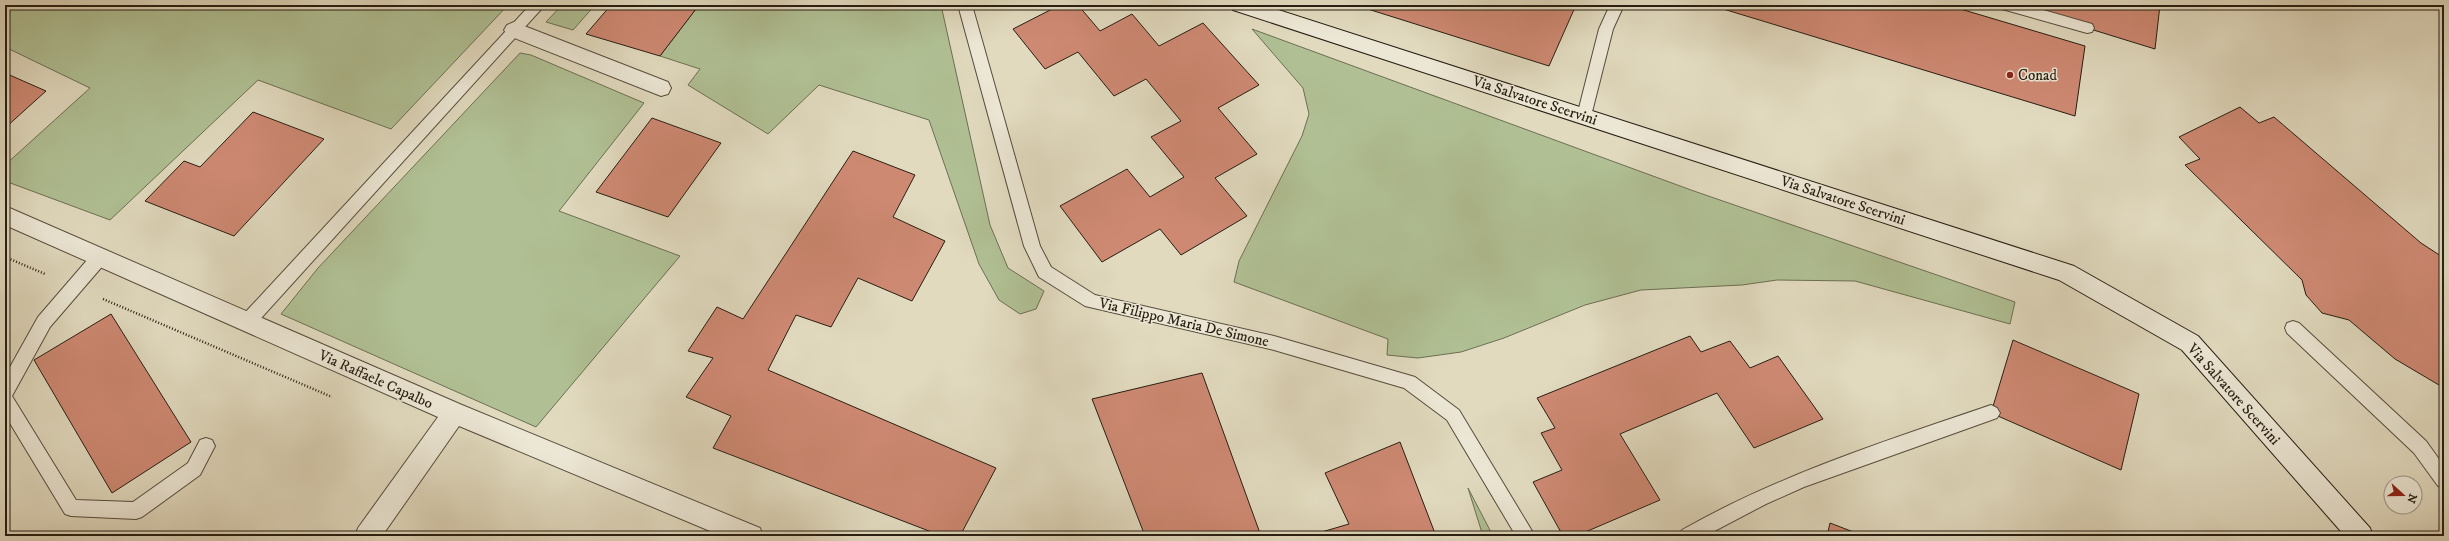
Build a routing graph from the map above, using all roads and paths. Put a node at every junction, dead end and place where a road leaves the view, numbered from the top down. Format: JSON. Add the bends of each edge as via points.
{"nodes":[{"id":1,"x":538,"y":5,"type":"edge"},
{"id":2,"x":965,"y":5,"type":"edge"},
{"id":3,"x":1240,"y":5,"type":"edge"},
{"id":4,"x":1617,"y":5,"type":"edge"},
{"id":5,"x":2007,"y":5,"type":"edge"},
{"id":6,"x":2087,"y":28,"type":"dead end"},
{"id":7,"x":514,"y":30,"type":"junction"},
{"id":8,"x":661,"y":88,"type":"dead end"},
{"id":9,"x":1584,"y":116,"type":"junction"},
{"id":10,"x":5,"y":215,"type":"edge"},
{"id":11,"x":5,"y":257,"type":"edge"},
{"id":12,"x":100,"y":257,"type":"junction"},
{"id":13,"x":74,"y":287,"type":"junction"},
{"id":14,"x":247,"y":322,"type":"junction"},
{"id":15,"x":2293,"y":328,"type":"dead end"},
{"id":16,"x":5,"y":392,"type":"edge"},
{"id":17,"x":337,"y":398,"type":"dead end"},
{"id":18,"x":5,"y":400,"type":"edge"},
{"id":19,"x":454,"y":413,"type":"junction"},
{"id":20,"x":1991,"y":413,"type":"dead end"},
{"id":21,"x":206,"y":446,"type":"dead end"},
{"id":22,"x":2444,"y":480,"type":"edge"},
{"id":23,"x":367,"y":536,"type":"edge"},
{"id":24,"x":750,"y":536,"type":"edge"},
{"id":25,"x":1526,"y":536,"type":"edge"},
{"id":26,"x":1688,"y":536,"type":"edge"},
{"id":27,"x":2361,"y":536,"type":"edge"}],
"edges":[{"from":1,"to":7,"type":"lane"},
{"from":2,"to":25,"type":"lane","name":"Via Filippo Maria De Simone","via":[[1032,246],[1045,272],[1091,301],[1274,343],[1409,382],[1453,415]]},
{"from":3,"to":9,"type":"street","name":"Via Salvatore Scervini"},
{"from":4,"to":9,"type":"lane","via":[[1606,29]]},
{"from":5,"to":6,"type":"lane"},
{"from":7,"to":8,"type":"street"},
{"from":7,"to":14,"type":"lane"},
{"from":9,"to":27,"type":"street","name":"Via Salvatore Scervini","via":[[2066,273],[2190,343]]},
{"from":10,"to":12,"type":"street","name":"Via Raffaele Capalbo"},
{"from":11,"to":13,"type":"path"},
{"from":12,"to":13,"type":"lane"},
{"from":12,"to":14,"type":"street","name":"Via Raffaele Capalbo"},
{"from":13,"to":16,"type":"lane","via":[[44,322]]},
{"from":13,"to":17,"type":"path"},
{"from":14,"to":19,"type":"street","name":"Via Raffaele Capalbo"},
{"from":15,"to":22,"type":"lane","via":[[2420,447]]},
{"from":18,"to":21,"type":"lane","via":[[72,508],[136,512],[194,469]]},
{"from":19,"to":23,"type":"street"},
{"from":19,"to":24,"type":"street","name":"Via Raffaele Capalbo"},
{"from":20,"to":26,"type":"lane","via":[[1785,486]]}]}
